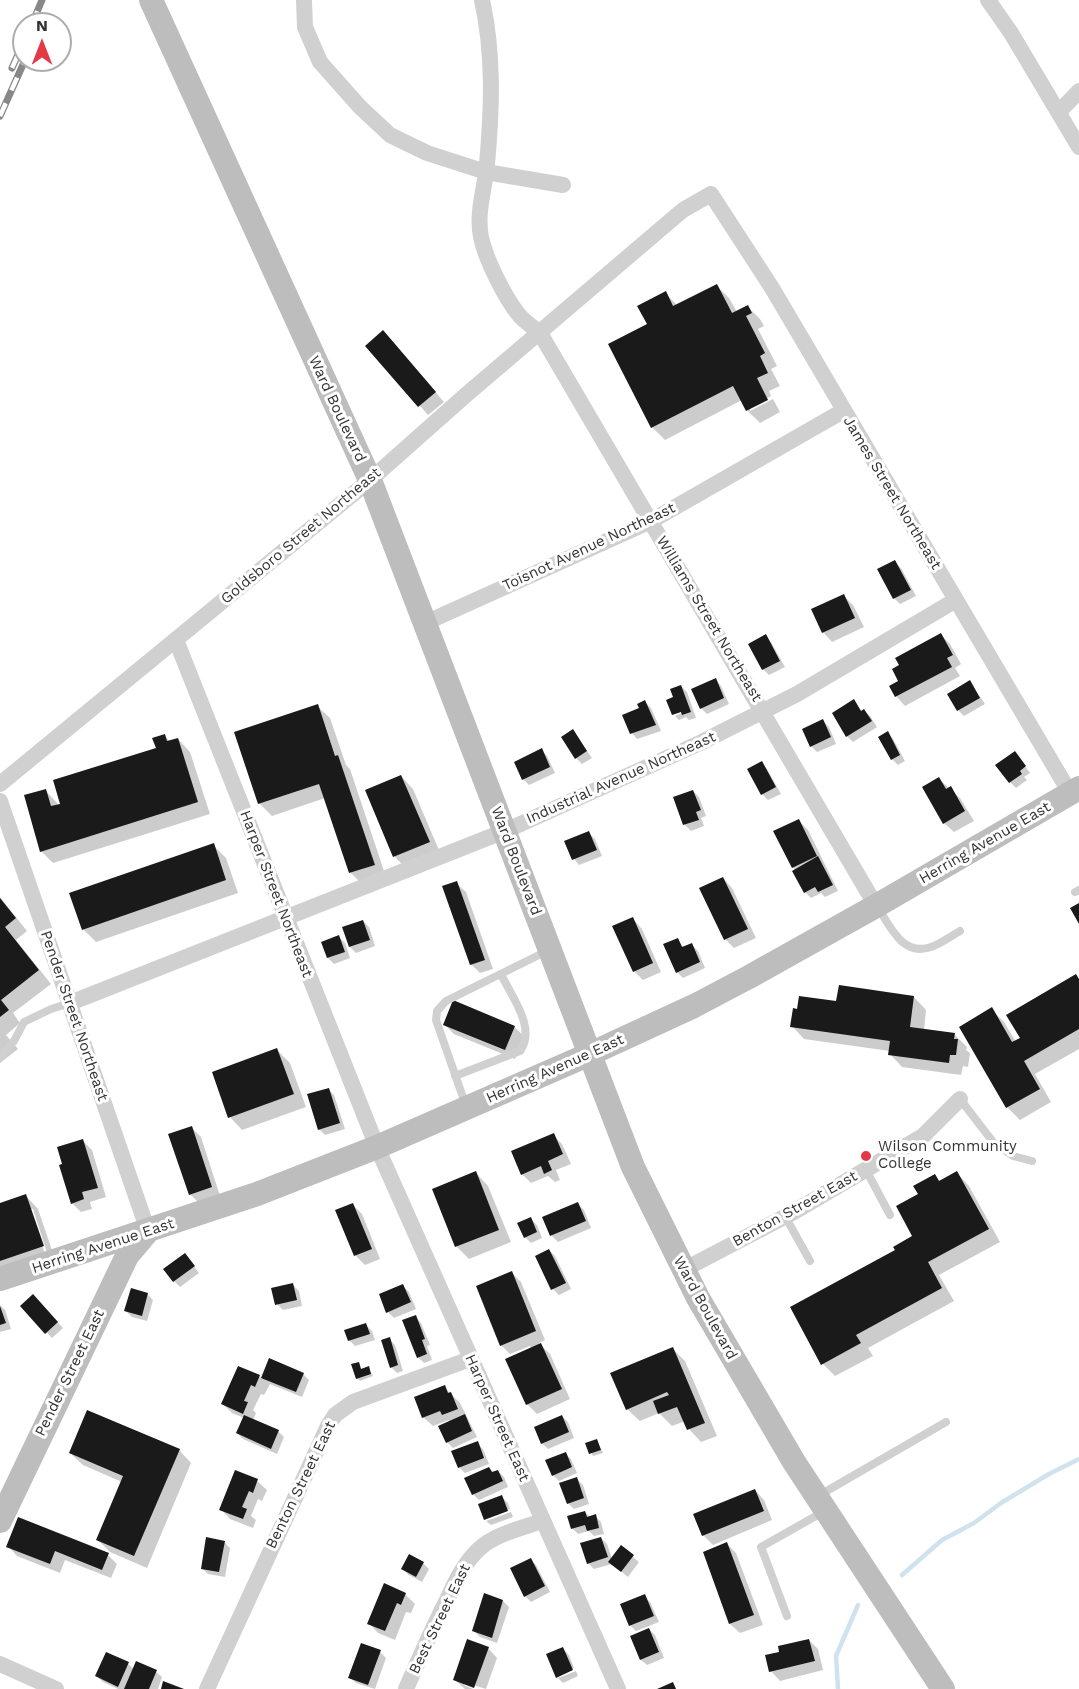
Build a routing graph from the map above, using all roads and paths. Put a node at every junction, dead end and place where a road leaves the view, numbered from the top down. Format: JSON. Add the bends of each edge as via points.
{"nodes":[{"id":1,"x":151,"y":0,"type":"edge"},
{"id":2,"x":304,"y":0,"type":"edge"},
{"id":3,"x":482,"y":0,"type":"edge"},
{"id":4,"x":988,"y":0,"type":"edge"},
{"id":5,"x":1079,"y":91,"type":"edge"},
{"id":6,"x":1059,"y":112,"type":"junction"},
{"id":7,"x":1079,"y":147,"type":"edge"},
{"id":8,"x":486,"y":172,"type":"junction"},
{"id":9,"x":563,"y":185,"type":"dead end"},
{"id":10,"x":711,"y":194,"type":"joint"},
{"id":11,"x":540,"y":333,"type":"junction"},
{"id":12,"x":843,"y":411,"type":"junction"},
{"id":13,"x":370,"y":480,"type":"junction"},
{"id":14,"x":651,"y":521,"type":"junction"},
{"id":15,"x":956,"y":600,"type":"junction"},
{"id":16,"x":425,"y":623,"type":"junction"},
{"id":17,"x":176,"y":640,"type":"junction"},
{"id":18,"x":764,"y":712,"type":"junction"},
{"id":19,"x":0,"y":784,"type":"edge"},
{"id":20,"x":1074,"y":793,"type":"edge"},
{"id":21,"x":0,"y":801,"type":"edge"},
{"id":22,"x":505,"y":831,"type":"junction"},
{"id":23,"x":876,"y":906,"type":"junction"},
{"id":24,"x":286,"y":918,"type":"junction"},
{"id":25,"x":960,"y":931,"type":"dead end"},
{"id":26,"x":550,"y":949,"type":"junction"},
{"id":27,"x":501,"y":974,"type":"junction"},
{"id":28,"x":70,"y":1003,"type":"junction"},
{"id":29,"x":590,"y":1054,"type":"junction"},
{"id":30,"x":0,"y":1057,"type":"edge"},
{"id":31,"x":455,"y":1076,"type":"junction"},
{"id":32,"x":960,"y":1100,"type":"joint"},
{"id":33,"x":467,"y":1108,"type":"junction"},
{"id":34,"x":377,"y":1147,"type":"junction"},
{"id":35,"x":1032,"y":1161,"type":"dead end"},
{"id":36,"x":866,"y":1170,"type":"junction"},
{"id":37,"x":890,"y":1215,"type":"dead end"},
{"id":38,"x":785,"y":1216,"type":"junction"},
{"id":39,"x":148,"y":1231,"type":"junction"},
{"id":40,"x":810,"y":1261,"type":"dead end"},
{"id":41,"x":683,"y":1270,"type":"junction"},
{"id":42,"x":0,"y":1280,"type":"edge"},
{"id":43,"x":470,"y":1359,"type":"junction"},
{"id":44,"x":946,"y":1422,"type":"dead end"},
{"id":45,"x":821,"y":1503,"type":"junction"},
{"id":46,"x":0,"y":1521,"type":"edge"},
{"id":47,"x":542,"y":1521,"type":"junction"},
{"id":48,"x":787,"y":1616,"type":"dead end"},
{"id":49,"x":0,"y":1664,"type":"edge"},
{"id":50,"x":56,"y":1689,"type":"edge"},
{"id":51,"x":207,"y":1689,"type":"edge"},
{"id":52,"x":406,"y":1689,"type":"edge"},
{"id":53,"x":618,"y":1689,"type":"edge"},
{"id":54,"x":943,"y":1689,"type":"edge"}],
"edges":[{"from":1,"to":13,"type":"main road","name":"Ward Boulevard"},
{"from":2,"to":8,"type":"street","via":[[305,27],[320,62],[360,107],[390,135],[427,153]]},
{"from":3,"to":8,"type":"street","name":"Williams Street Northeast","via":[[491,68]]},
{"from":4,"to":6,"type":"street"},
{"from":5,"to":6,"type":"street"},
{"from":6,"to":7,"type":"street"},
{"from":8,"to":9,"type":"street"},
{"from":8,"to":11,"type":"street","name":"Williams Street Northeast","via":[[480,202],[481,237],[492,269],[519,315]]},
{"from":10,"to":11,"type":"street","name":"Goldsboro Street Northeast","via":[[683,210]]},
{"from":10,"to":12,"type":"street","name":"James Street Northeast","via":[[772,288]]},
{"from":11,"to":13,"type":"street","name":"Goldsboro Street Northeast"},
{"from":11,"to":14,"type":"street","name":"Williams Street Northeast"},
{"from":12,"to":14,"type":"street","name":"Toisnot Avenue Northeast"},
{"from":12,"to":15,"type":"street","name":"James Street Northeast"},
{"from":13,"to":16,"type":"main road","name":"Ward Boulevard"},
{"from":13,"to":17,"type":"street","name":"Goldsboro Street Northeast"},
{"from":14,"to":16,"type":"street","name":"Toisnot Avenue Northeast"},
{"from":14,"to":18,"type":"street","name":"Williams Street Northeast"},
{"from":15,"to":18,"type":"street","name":"Industrial Avenue Northeast"},
{"from":15,"to":20,"type":"street","name":"James Street Northeast"},
{"from":16,"to":22,"type":"main road","name":"Ward Boulevard"},
{"from":17,"to":19,"type":"street","name":"Goldsboro Street Northeast"},
{"from":17,"to":24,"type":"street","name":"Harper Street Northeast"},
{"from":18,"to":22,"type":"street","name":"Industrial Avenue Northeast"},
{"from":18,"to":23,"type":"street","name":"Williams Street Northeast"},
{"from":20,"to":23,"type":"main road","name":"Herring Avenue East"},
{"from":21,"to":28,"type":"street","name":"Pender Street Northeast"},
{"from":22,"to":24,"type":"street","name":"Industrial Avenue Northeast"},
{"from":22,"to":26,"type":"main road","name":"Ward Boulevard"},
{"from":23,"to":25,"type":"lane","via":[[902,944],[916,949],[931,948]]},
{"from":23,"to":29,"type":"main road","name":"Herring Avenue East","via":[[694,1006]]},
{"from":24,"to":28,"type":"street","name":"Industrial Avenue Northeast"},
{"from":24,"to":34,"type":"street","name":"Harper Street Northeast"},
{"from":26,"to":27,"type":"lane"},
{"from":26,"to":29,"type":"main road","name":"Ward Boulevard"},
{"from":27,"to":31,"type":"lane","via":[[446,1000],[437,1011],[436,1020]]},
{"from":27,"to":31,"type":"lane","via":[[525,1024],[525,1044],[520,1051]]},
{"from":28,"to":30,"type":"lane","via":[[24,1022]]},
{"from":28,"to":39,"type":"street","name":"Pender Street Northeast"},
{"from":29,"to":33,"type":"main road","name":"Herring Avenue East"},
{"from":29,"to":41,"type":"main road","name":"Ward Boulevard","via":[[633,1167]]},
{"from":31,"to":33,"type":"lane"},
{"from":32,"to":35,"type":"lane","via":[[993,1142],[1013,1156]]},
{"from":32,"to":36,"type":"street","name":"Benton Street East","via":[[923,1136]]},
{"from":33,"to":34,"type":"main road","name":"Herring Avenue East"},
{"from":34,"to":39,"type":"main road","name":"Herring Avenue East"},
{"from":34,"to":43,"type":"street","name":"Harper Street East"},
{"from":36,"to":37,"type":"lane"},
{"from":36,"to":38,"type":"street","name":"Benton Street East"},
{"from":38,"to":40,"type":"lane"},
{"from":38,"to":41,"type":"street","name":"Benton Street East"},
{"from":39,"to":42,"type":"main road","name":"Herring Avenue East"},
{"from":39,"to":46,"type":"main road","name":"Pender Street East","via":[[127,1256]]},
{"from":41,"to":45,"type":"main road","name":"Ward Boulevard"},
{"from":43,"to":47,"type":"street","name":"Harper Street East"},
{"from":43,"to":51,"type":"street","name":"Benton Street East","via":[[352,1402],[335,1416]]},
{"from":44,"to":45,"type":"lane"},
{"from":45,"to":48,"type":"lane","via":[[761,1547]]},
{"from":45,"to":54,"type":"main road","name":"Ward Boulevard"},
{"from":47,"to":52,"type":"street","name":"Best Street East","via":[[491,1540],[468,1561]]},
{"from":47,"to":53,"type":"street","name":"Harper Street East"},
{"from":49,"to":50,"type":"street"}]}
